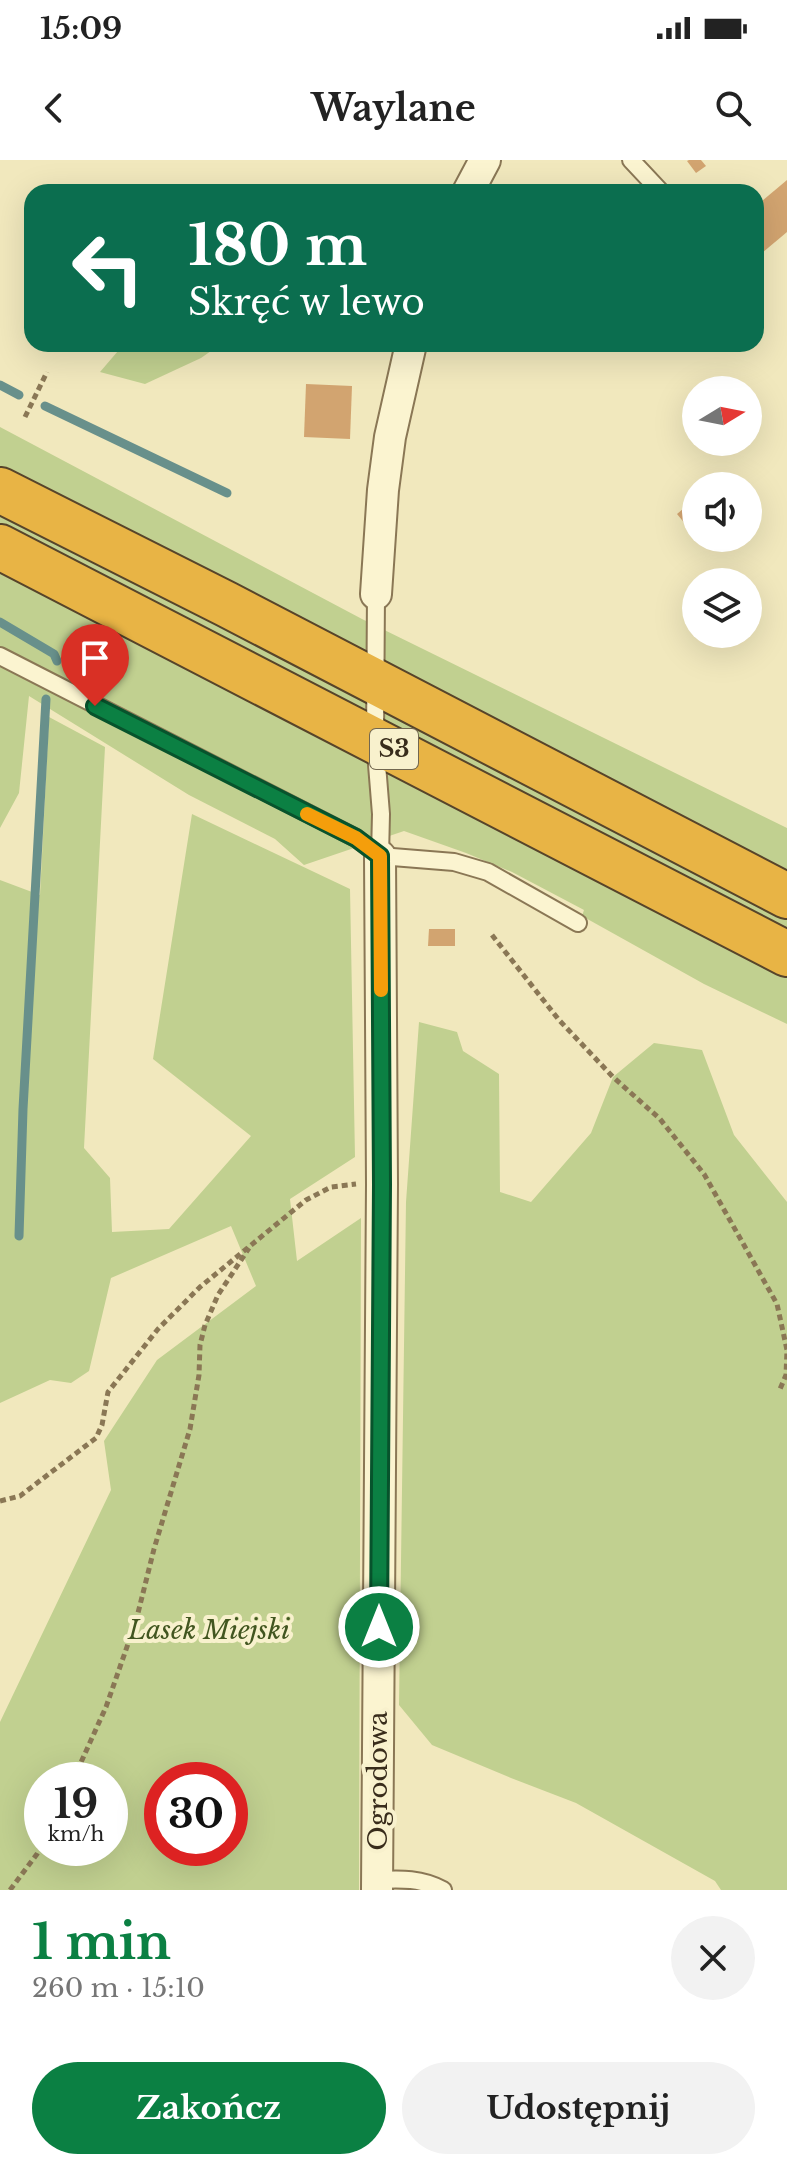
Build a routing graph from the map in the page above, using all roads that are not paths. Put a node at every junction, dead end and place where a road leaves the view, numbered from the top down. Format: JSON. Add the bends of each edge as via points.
{"nodes":[{"id":1,"x":485,"y":160,"type":"edge"},
{"id":2,"x":631,"y":160,"type":"edge"},
{"id":3,"x":472,"y":184,"type":"edge"},
{"id":4,"x":654,"y":184,"type":"edge"},
{"id":5,"x":409,"y":352,"type":"edge"},
{"id":6,"x":0,"y":490,"type":"edge"},
{"id":7,"x":0,"y":547,"type":"edge"},
{"id":8,"x":376,"y":594,"type":"joint"},
{"id":9,"x":0,"y":656,"type":"edge"},
{"id":10,"x":375,"y":682,"type":"junction"},
{"id":11,"x":375,"y":740,"type":"junction"},
{"id":12,"x":380,"y":856,"type":"junction"},
{"id":13,"x":787,"y":896,"type":"edge"},
{"id":14,"x":578,"y":923,"type":"dead end"},
{"id":15,"x":787,"y":954,"type":"edge"},
{"id":16,"x":377,"y":1885,"type":"edge"},
{"id":17,"x":443,"y":1890,"type":"edge"}],
"edges":[{"from":1,"to":3,"type":"street"},
{"from":2,"to":4,"type":"lane"},
{"from":5,"to":8,"type":"street","via":[[390,437]]},
{"from":6,"to":10,"type":"highway","number":"S3"},
{"from":7,"to":11,"type":"highway","number":"S3"},
{"from":8,"to":10,"type":"lane"},
{"from":9,"to":12,"type":"lane","via":[[356,838]]},
{"from":10,"to":11,"type":"lane"},
{"from":10,"to":13,"type":"highway","number":"S3"},
{"from":11,"to":12,"type":"lane"},
{"from":11,"to":15,"type":"highway","number":"S3"},
{"from":12,"to":14,"type":"lane","via":[[474,867]]},
{"from":12,"to":16,"type":"street","name":"Ogrodowa"},
{"from":16,"to":17,"type":"lane","via":[[408,1879]]}]}
